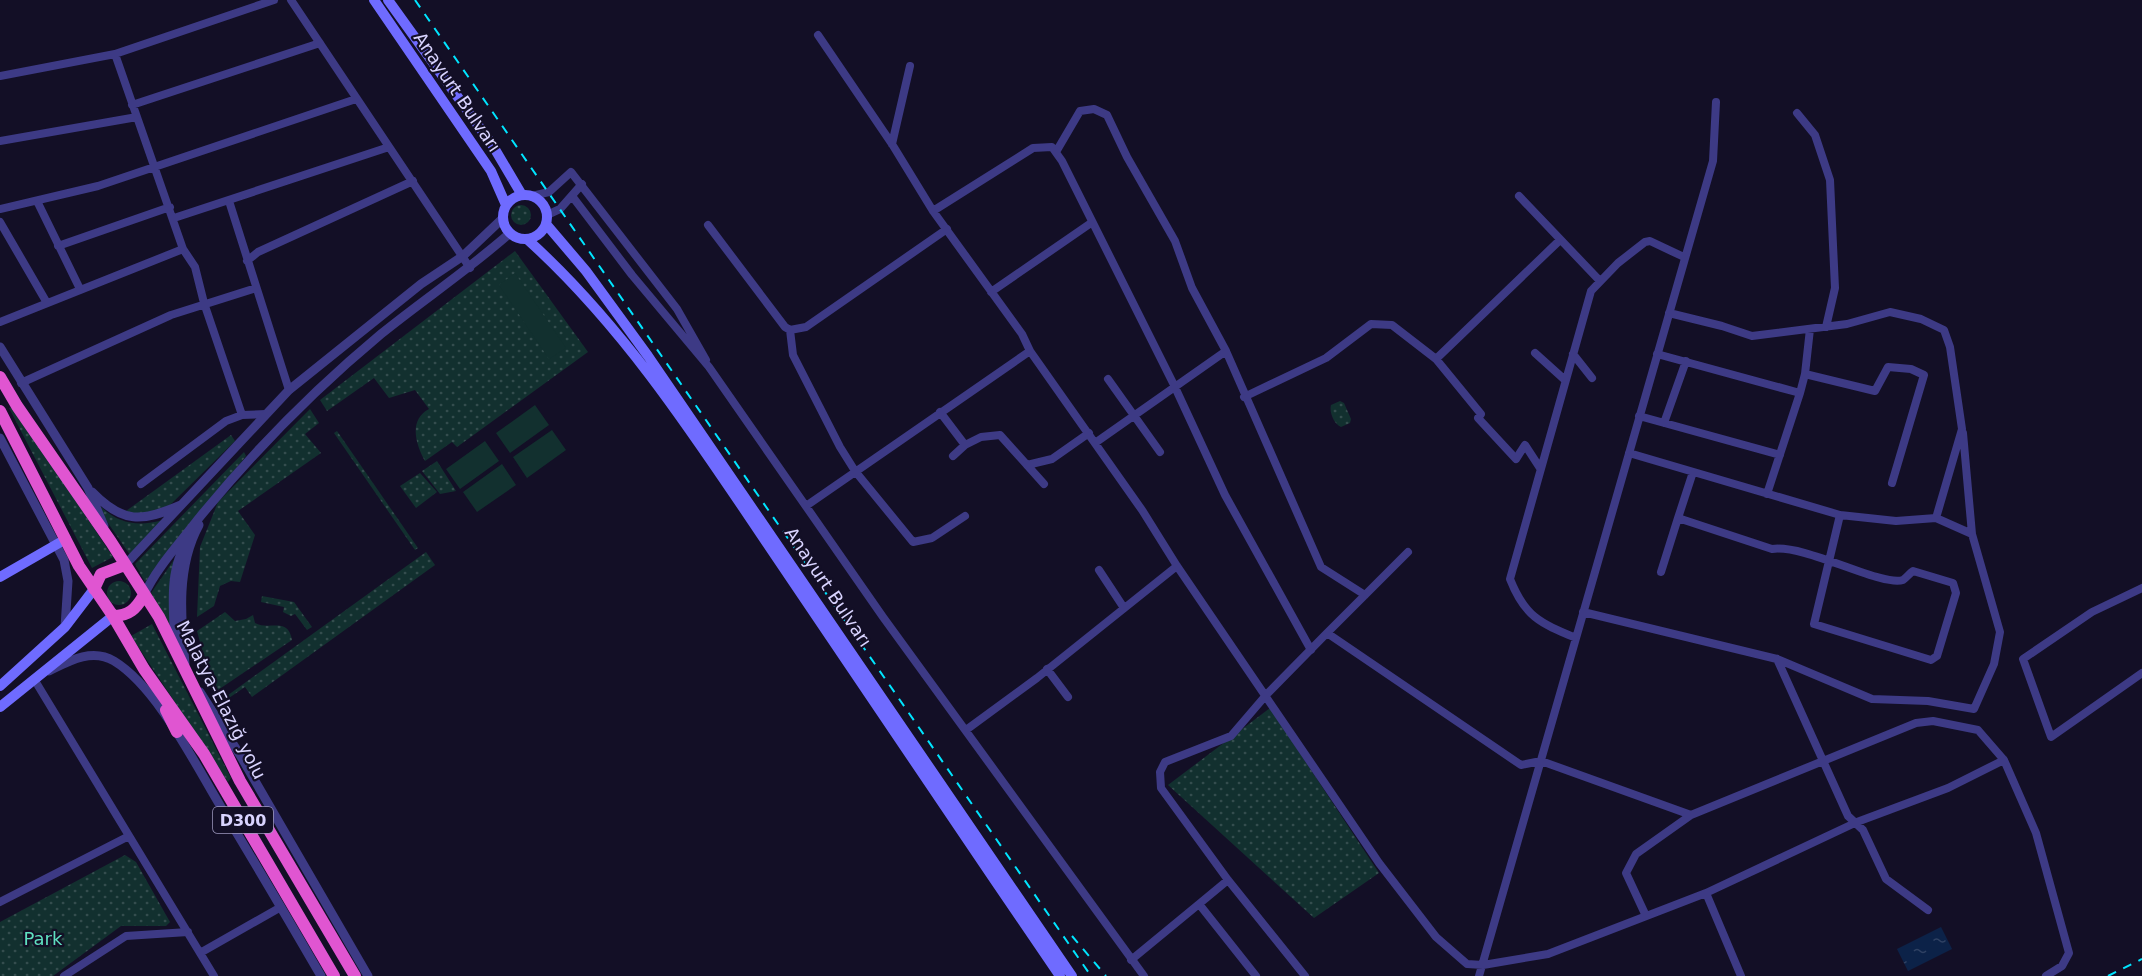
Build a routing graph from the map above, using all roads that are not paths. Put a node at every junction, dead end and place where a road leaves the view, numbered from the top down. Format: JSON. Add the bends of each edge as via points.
{"nodes":[{"id":1,"x":274,"y":0,"type":"edge"},
{"id":2,"x":291,"y":0,"type":"edge"},
{"id":3,"x":374,"y":0,"type":"edge"},
{"id":4,"x":388,"y":0,"type":"edge"},
{"id":5,"x":818,"y":35,"type":"dead end"},
{"id":6,"x":321,"y":43,"type":"junction"},
{"id":7,"x":115,"y":54,"type":"junction"},
{"id":8,"x":910,"y":66,"type":"dead end"},
{"id":9,"x":0,"y":76,"type":"edge"},
{"id":10,"x":356,"y":99,"type":"junction"},
{"id":11,"x":1716,"y":102,"type":"dead end"},
{"id":12,"x":132,"y":105,"type":"junction"},
{"id":13,"x":1797,"y":113,"type":"dead end"},
{"id":14,"x":137,"y":117,"type":"junction"},
{"id":15,"x":0,"y":141,"type":"edge"},
{"id":16,"x":892,"y":144,"type":"junction"},
{"id":17,"x":389,"y":147,"type":"junction"},
{"id":18,"x":1056,"y":152,"type":"junction"},
{"id":19,"x":156,"y":167,"type":"junction"},
{"id":20,"x":413,"y":181,"type":"junction"},
{"id":21,"x":582,"y":184,"type":"junction"},
{"id":22,"x":527,"y":196,"type":"junction"},
{"id":23,"x":572,"y":196,"type":"junction"},
{"id":24,"x":1519,"y":196,"type":"dead end"},
{"id":25,"x":37,"y":201,"type":"junction"},
{"id":26,"x":229,"y":201,"type":"junction"},
{"id":27,"x":506,"y":205,"type":"junction"},
{"id":28,"x":170,"y":207,"type":"junction"},
{"id":29,"x":0,"y":209,"type":"edge"},
{"id":30,"x":933,"y":211,"type":"junction"},
{"id":31,"x":174,"y":218,"type":"junction"},
{"id":32,"x":502,"y":219,"type":"junction"},
{"id":33,"x":546,"y":219,"type":"junction"},
{"id":34,"x":0,"y":222,"type":"edge"},
{"id":35,"x":1091,"y":223,"type":"junction"},
{"id":36,"x":708,"y":225,"type":"dead end"},
{"id":37,"x":947,"y":229,"type":"junction"},
{"id":38,"x":509,"y":234,"type":"junction"},
{"id":39,"x":528,"y":240,"type":"junction"},
{"id":40,"x":1560,"y":240,"type":"junction"},
{"id":41,"x":58,"y":246,"type":"junction"},
{"id":42,"x":183,"y":249,"type":"junction"},
{"id":43,"x":463,"y":256,"type":"junction"},
{"id":44,"x":1684,"y":257,"type":"junction"},
{"id":45,"x":247,"y":261,"type":"junction"},
{"id":46,"x":470,"y":268,"type":"junction"},
{"id":47,"x":1600,"y":281,"type":"junction"},
{"id":48,"x":256,"y":288,"type":"junction"},
{"id":49,"x":80,"y":289,"type":"junction"},
{"id":50,"x":992,"y":292,"type":"junction"},
{"id":51,"x":47,"y":303,"type":"junction"},
{"id":52,"x":204,"y":303,"type":"junction"},
{"id":53,"x":1669,"y":313,"type":"junction"},
{"id":54,"x":0,"y":322,"type":"edge"},
{"id":55,"x":1826,"y":327,"type":"junction"},
{"id":56,"x":1810,"y":329,"type":"junction"},
{"id":57,"x":790,"y":330,"type":"junction"},
{"id":58,"x":0,"y":347,"type":"edge"},
{"id":59,"x":1030,"y":351,"type":"junction"},
{"id":60,"x":1226,"y":351,"type":"junction"},
{"id":61,"x":1535,"y":353,"type":"dead end"},
{"id":62,"x":1573,"y":354,"type":"junction"},
{"id":63,"x":1657,"y":354,"type":"junction"},
{"id":64,"x":1436,"y":359,"type":"junction"},
{"id":65,"x":1686,"y":361,"type":"junction"},
{"id":66,"x":709,"y":367,"type":"junction"},
{"id":67,"x":1805,"y":374,"type":"junction"},
{"id":68,"x":0,"y":377,"type":"edge"},
{"id":69,"x":1592,"y":378,"type":"dead end"},
{"id":70,"x":1108,"y":379,"type":"dead end"},
{"id":71,"x":1565,"y":380,"type":"junction"},
{"id":72,"x":21,"y":383,"type":"junction"},
{"id":73,"x":1174,"y":385,"type":"junction"},
{"id":74,"x":290,"y":390,"type":"junction"},
{"id":75,"x":1800,"y":393,"type":"junction"},
{"id":76,"x":1244,"y":397,"type":"junction"},
{"id":77,"x":0,"y":411,"type":"edge"},
{"id":78,"x":940,"y":412,"type":"junction"},
{"id":79,"x":266,"y":414,"type":"junction"},
{"id":80,"x":242,"y":415,"type":"junction"},
{"id":81,"x":1134,"y":416,"type":"junction"},
{"id":82,"x":1639,"y":416,"type":"junction"},
{"id":83,"x":1664,"y":423,"type":"junction"},
{"id":84,"x":1962,"y":429,"type":"junction"},
{"id":85,"x":1089,"y":433,"type":"junction"},
{"id":86,"x":0,"y":438,"type":"edge"},
{"id":87,"x":1095,"y":443,"type":"junction"},
{"id":88,"x":966,"y":445,"type":"junction"},
{"id":89,"x":1160,"y":452,"type":"dead end"},
{"id":90,"x":1629,"y":453,"type":"junction"},
{"id":91,"x":1780,"y":455,"type":"junction"},
{"id":92,"x":952,"y":456,"type":"dead end"},
{"id":93,"x":1027,"y":465,"type":"junction"},
{"id":94,"x":1540,"y":468,"type":"junction"},
{"id":95,"x":855,"y":471,"type":"junction"},
{"id":96,"x":1692,"y":472,"type":"junction"},
{"id":97,"x":1892,"y":483,"type":"dead end"},
{"id":98,"x":141,"y":484,"type":"dead end"},
{"id":99,"x":1044,"y":484,"type":"dead end"},
{"id":100,"x":88,"y":488,"type":"junction"},
{"id":101,"x":1767,"y":494,"type":"junction"},
{"id":102,"x":185,"y":503,"type":"junction"},
{"id":103,"x":210,"y":505,"type":"junction"},
{"id":104,"x":806,"y":506,"type":"junction"},
{"id":105,"x":1840,"y":515,"type":"junction"},
{"id":106,"x":965,"y":516,"type":"dead end"},
{"id":107,"x":1678,"y":518,"type":"junction"},
{"id":108,"x":1936,"y":518,"type":"junction"},
{"id":109,"x":1972,"y":534,"type":"junction"},
{"id":110,"x":194,"y":535,"type":"junction"},
{"id":111,"x":61,"y":542,"type":"junction"},
{"id":112,"x":111,"y":542,"type":"junction"},
{"id":113,"x":1408,"y":552,"type":"dead end"},
{"id":114,"x":64,"y":560,"type":"junction"},
{"id":115,"x":1830,"y":561,"type":"junction"},
{"id":116,"x":125,"y":565,"type":"junction"},
{"id":117,"x":1177,"y":566,"type":"junction"},
{"id":118,"x":1099,"y":570,"type":"dead end"},
{"id":119,"x":1660,"y":572,"type":"dead end"},
{"id":120,"x":0,"y":577,"type":"edge"},
{"id":121,"x":2142,"y":588,"type":"edge"},
{"id":122,"x":94,"y":589,"type":"junction"},
{"id":123,"x":1365,"y":595,"type":"junction"},
{"id":124,"x":144,"y":596,"type":"junction"},
{"id":125,"x":1124,"y":608,"type":"junction"},
{"id":126,"x":1583,"y":612,"type":"junction"},
{"id":127,"x":113,"y":615,"type":"junction"},
{"id":128,"x":65,"y":627,"type":"junction"},
{"id":129,"x":1327,"y":633,"type":"junction"},
{"id":130,"x":1576,"y":638,"type":"junction"},
{"id":131,"x":175,"y":649,"type":"junction"},
{"id":132,"x":1311,"y":650,"type":"junction"},
{"id":133,"x":1777,"y":659,"type":"junction"},
{"id":134,"x":144,"y":669,"type":"junction"},
{"id":135,"x":185,"y":669,"type":"junction"},
{"id":136,"x":1047,"y":669,"type":"junction"},
{"id":137,"x":2142,"y":673,"type":"edge"},
{"id":138,"x":34,"y":679,"type":"junction"},
{"id":139,"x":193,"y":684,"type":"junction"},
{"id":140,"x":0,"y":686,"type":"edge"},
{"id":141,"x":1267,"y":694,"type":"junction"},
{"id":142,"x":1068,"y":697,"type":"dead end"},
{"id":143,"x":0,"y":707,"type":"edge"},
{"id":144,"x":966,"y":730,"type":"junction"},
{"id":145,"x":177,"y":732,"type":"junction"},
{"id":146,"x":2004,"y":760,"type":"junction"},
{"id":147,"x":1541,"y":761,"type":"junction"},
{"id":148,"x":1821,"y":762,"type":"junction"},
{"id":149,"x":1691,"y":815,"type":"junction"},
{"id":150,"x":1857,"y":822,"type":"junction"},
{"id":151,"x":129,"y":836,"type":"junction"},
{"id":152,"x":1228,"y":880,"type":"junction"},
{"id":153,"x":1706,"y":893,"type":"junction"},
{"id":154,"x":0,"y":902,"type":"edge"},
{"id":155,"x":1199,"y":904,"type":"junction"},
{"id":156,"x":281,"y":907,"type":"junction"},
{"id":157,"x":1928,"y":909,"type":"dead end"},
{"id":158,"x":1646,"y":916,"type":"junction"},
{"id":159,"x":188,"y":932,"type":"junction"},
{"id":160,"x":200,"y":953,"type":"junction"},
{"id":161,"x":1131,"y":960,"type":"junction"},
{"id":162,"x":1483,"y":965,"type":"junction"},
{"id":163,"x":64,"y":976,"type":"edge"},
{"id":164,"x":214,"y":976,"type":"edge"},
{"id":165,"x":321,"y":976,"type":"edge"},
{"id":166,"x":334,"y":976,"type":"edge"},
{"id":167,"x":355,"y":976,"type":"edge"},
{"id":168,"x":368,"y":976,"type":"edge"},
{"id":169,"x":1060,"y":976,"type":"edge"},
{"id":170,"x":1072,"y":976,"type":"edge"},
{"id":171,"x":1144,"y":976,"type":"edge"},
{"id":172,"x":1256,"y":976,"type":"edge"},
{"id":173,"x":1305,"y":976,"type":"edge"},
{"id":174,"x":1479,"y":976,"type":"edge"},
{"id":175,"x":1742,"y":976,"type":"edge"},
{"id":176,"x":2046,"y":976,"type":"edge"}],
"edges":[{"from":1,"to":7,"type":"street"},
{"from":2,"to":6,"type":"street"},
{"from":3,"to":27,"type":"main road","name":"Anayurt Bulvarı","via":[[491,171]]},
{"from":4,"to":22,"type":"main road","name":"Anayurt Bulvarı"},
{"from":5,"to":16,"type":"street"},
{"from":6,"to":10,"type":"street"},
{"from":6,"to":12,"type":"street"},
{"from":7,"to":9,"type":"street"},
{"from":7,"to":12,"type":"street"},
{"from":8,"to":16,"type":"street"},
{"from":10,"to":17,"type":"street"},
{"from":10,"to":19,"type":"street"},
{"from":11,"to":44,"type":"street","via":[[1713,161]]},
{"from":12,"to":14,"type":"street"},
{"from":13,"to":55,"type":"street","via":[[1815,135],[1830,180],[1835,288]]},
{"from":14,"to":15,"type":"street"},
{"from":14,"to":19,"type":"street"},
{"from":16,"to":30,"type":"street"},
{"from":17,"to":20,"type":"street"},
{"from":17,"to":26,"type":"street"},
{"from":18,"to":30,"type":"street","via":[[1052,147],[1033,148]]},
{"from":18,"to":35,"type":"street"},
{"from":18,"to":60,"type":"street","via":[[1080,111],[1094,109],[1107,115],[1175,241],[1192,288]]},
{"from":19,"to":25,"type":"street"},
{"from":19,"to":28,"type":"street"},
{"from":20,"to":43,"type":"street"},
{"from":20,"to":45,"type":"street","via":[[258,252]]},
{"from":21,"to":22,"type":"street","via":[[570,172],[549,192]]},
{"from":21,"to":23,"type":"street"},
{"from":21,"to":66,"type":"street","via":[[677,309]]},
{"from":22,"to":27,"type":"main road","via":[[512,199]]},
{"from":22,"to":33,"type":"main road","via":[[541,202]]},
{"from":23,"to":33,"type":"street"},
{"from":23,"to":66,"type":"street"},
{"from":24,"to":40,"type":"street"},
{"from":25,"to":29,"type":"street"},
{"from":25,"to":41,"type":"street"},
{"from":26,"to":31,"type":"street"},
{"from":26,"to":45,"type":"street"},
{"from":27,"to":32,"type":"main road"},
{"from":28,"to":31,"type":"street"},
{"from":28,"to":41,"type":"street"},
{"from":30,"to":37,"type":"street"},
{"from":31,"to":42,"type":"street"},
{"from":32,"to":38,"type":"main road"},
{"from":32,"to":43,"type":"street"},
{"from":33,"to":39,"type":"main road","via":[[538,235]]},
{"from":33,"to":170,"type":"main road","name":"Anayurt Bulvarı","via":[[655,365]]},
{"from":34,"to":51,"type":"street"},
{"from":35,"to":50,"type":"street"},
{"from":35,"to":73,"type":"street"},
{"from":36,"to":57,"type":"street"},
{"from":37,"to":50,"type":"street"},
{"from":37,"to":57,"type":"street","via":[[806,327]]},
{"from":38,"to":39,"type":"main road"},
{"from":38,"to":46,"type":"street"},
{"from":39,"to":169,"type":"main road","name":"Anayurt Bulvarı","via":[[564,272],[672,402]]},
{"from":40,"to":47,"type":"street"},
{"from":40,"to":64,"type":"street"},
{"from":41,"to":49,"type":"street"},
{"from":42,"to":49,"type":"street"},
{"from":42,"to":52,"type":"street","via":[[195,267]]},
{"from":43,"to":46,"type":"street"},
{"from":43,"to":74,"type":"street"},
{"from":44,"to":47,"type":"street","via":[[1650,241],[1644,242]]},
{"from":44,"to":53,"type":"street"},
{"from":45,"to":48,"type":"street"},
{"from":46,"to":103,"type":"street","via":[[353,359],[254,454]]},
{"from":47,"to":62,"type":"street","via":[[1591,291]]},
{"from":48,"to":52,"type":"street"},
{"from":48,"to":74,"type":"street"},
{"from":49,"to":51,"type":"street"},
{"from":50,"to":59,"type":"street"},
{"from":51,"to":54,"type":"street"},
{"from":52,"to":72,"type":"street"},
{"from":52,"to":80,"type":"street"},
{"from":53,"to":56,"type":"street","via":[[1752,336]]},
{"from":53,"to":63,"type":"street"},
{"from":55,"to":56,"type":"street"},
{"from":55,"to":84,"type":"street","via":[[1890,312],[1921,319],[1944,330]]},
{"from":56,"to":67,"type":"street"},
{"from":57,"to":95,"type":"street","via":[[793,355]]},
{"from":58,"to":72,"type":"street"},
{"from":59,"to":78,"type":"street"},
{"from":59,"to":85,"type":"street"},
{"from":60,"to":73,"type":"street"},
{"from":60,"to":76,"type":"street"},
{"from":61,"to":71,"type":"street"},
{"from":62,"to":69,"type":"street"},
{"from":62,"to":71,"type":"street"},
{"from":63,"to":65,"type":"street"},
{"from":63,"to":82,"type":"street"},
{"from":64,"to":76,"type":"street","via":[[1392,325],[1371,324],[1326,358]]},
{"from":64,"to":94,"type":"street","via":[[1481,414],[1478,418],[1516,459],[1525,445]]},
{"from":65,"to":75,"type":"street"},
{"from":65,"to":83,"type":"street"},
{"from":66,"to":104,"type":"street"},
{"from":67,"to":75,"type":"street"},
{"from":67,"to":97,"type":"street","via":[[1875,391],[1888,367],[1911,369],[1924,375]]},
{"from":68,"to":112,"type":"highway"},
{"from":70,"to":81,"type":"street"},
{"from":71,"to":94,"type":"street"},
{"from":72,"to":100,"type":"street"},
{"from":73,"to":81,"type":"street"},
{"from":73,"to":132,"type":"street","via":[[1225,495]]},
{"from":74,"to":79,"type":"street"},
{"from":75,"to":91,"type":"street"},
{"from":76,"to":123,"type":"street","via":[[1322,567]]},
{"from":77,"to":111,"type":"highway"},
{"from":78,"to":88,"type":"street"},
{"from":78,"to":95,"type":"street"},
{"from":79,"to":80,"type":"street"},
{"from":79,"to":102,"type":"street"},
{"from":80,"to":98,"type":"street","via":[[226,422]]},
{"from":81,"to":87,"type":"street"},
{"from":81,"to":89,"type":"street"},
{"from":82,"to":83,"type":"street"},
{"from":82,"to":90,"type":"street"},
{"from":83,"to":91,"type":"street"},
{"from":84,"to":108,"type":"street"},
{"from":84,"to":109,"type":"street"},
{"from":85,"to":87,"type":"street"},
{"from":85,"to":93,"type":"street","via":[[1052,459]]},
{"from":86,"to":111,"type":"street"},
{"from":87,"to":117,"type":"street"},
{"from":88,"to":92,"type":"street"},
{"from":88,"to":93,"type":"street","via":[[981,436],[1000,435]]},
{"from":90,"to":96,"type":"street"},
{"from":90,"to":126,"type":"street"},
{"from":91,"to":101,"type":"street"},
{"from":93,"to":99,"type":"street"},
{"from":94,"to":130,"type":"street","via":[[1510,579],[1518,600],[1540,623]]},
{"from":95,"to":104,"type":"street"},
{"from":95,"to":106,"type":"street","via":[[914,542],[932,538]]},
{"from":96,"to":101,"type":"street"},
{"from":96,"to":107,"type":"street"},
{"from":100,"to":102,"type":"street","via":[[108,508],[129,517],[147,518]]},
{"from":100,"to":112,"type":"street"},
{"from":101,"to":105,"type":"street"},
{"from":102,"to":116,"type":"street"},
{"from":103,"to":110,"type":"street"},
{"from":103,"to":124,"type":"street","via":[[150,582]]},
{"from":104,"to":144,"type":"street"},
{"from":105,"to":108,"type":"street","via":[[1896,521]]},
{"from":105,"to":115,"type":"street"},
{"from":107,"to":115,"type":"street","via":[[1772,549],[1783,548]]},
{"from":107,"to":119,"type":"street"},
{"from":108,"to":109,"type":"street"},
{"from":109,"to":133,"type":"street","via":[[2000,632],[1994,663],[1974,709],[1928,701],[1872,699]]},
{"from":110,"to":131,"type":"street","via":[[183,549],[176,576]]},
{"from":110,"to":135,"type":"street","via":[[181,588]]},
{"from":111,"to":114,"type":"street"},
{"from":111,"to":120,"type":"main road"},
{"from":111,"to":122,"type":"highway"},
{"from":112,"to":116,"type":"highway"},
{"from":113,"to":123,"type":"street"},
{"from":114,"to":122,"type":"street"},
{"from":114,"to":128,"type":"street","via":[[68,581]]},
{"from":115,"to":115,"type":"street","via":[[1814,624],[1931,660],[1937,656],[1956,593],[1953,584],[1913,571],[1903,580],[1890,580]]},
{"from":116,"to":122,"type":"highway","via":[[101,574]]},
{"from":116,"to":124,"type":"highway"},
{"from":117,"to":125,"type":"street"},
{"from":117,"to":141,"type":"street"},
{"from":118,"to":125,"type":"street"},
{"from":121,"to":137,"type":"street","via":[[2092,612],[2022,659],[2051,737]]},
{"from":122,"to":127,"type":"highway"},
{"from":122,"to":128,"type":"main road"},
{"from":123,"to":129,"type":"street"},
{"from":124,"to":127,"type":"highway","via":[[134,610]]},
{"from":124,"to":131,"type":"highway","name":"Malatya-Elazığ yolu","number":"D300"},
{"from":125,"to":136,"type":"street"},
{"from":126,"to":130,"type":"street"},
{"from":126,"to":133,"type":"street"},
{"from":127,"to":134,"type":"highway","name":"Malatya-Elazığ yolu","number":"D300"},
{"from":127,"to":138,"type":"main road"},
{"from":128,"to":140,"type":"main road"},
{"from":129,"to":132,"type":"street"},
{"from":129,"to":147,"type":"street","via":[[1521,765]]},
{"from":130,"to":147,"type":"street"},
{"from":131,"to":135,"type":"highway","name":"Malatya-Elazığ yolu","number":"D300"},
{"from":132,"to":141,"type":"street"},
{"from":133,"to":148,"type":"street"},
{"from":134,"to":145,"type":"highway"},
{"from":134,"to":166,"type":"highway","name":"Malatya-Elazığ yolu","number":"D300","via":[[204,754]]},
{"from":135,"to":139,"type":"highway","name":"Malatya-Elazığ yolu","number":"D300"},
{"from":136,"to":142,"type":"street"},
{"from":136,"to":144,"type":"street"},
{"from":138,"to":143,"type":"main road"},
{"from":138,"to":145,"type":"street","via":[[80,656],[113,660],[147,692]]},
{"from":138,"to":151,"type":"street"},
{"from":139,"to":167,"type":"highway","name":"Malatya-Elazığ yolu","number":"D300","via":[[240,781]]},
{"from":139,"to":168,"type":"street","via":[[215,714]]},
{"from":141,"to":152,"type":"street","via":[[1231,736],[1165,762],[1160,772],[1161,788]]},
{"from":141,"to":162,"type":"street","via":[[1379,863],[1436,937],[1467,964]]},
{"from":144,"to":161,"type":"street"},
{"from":145,"to":156,"type":"street"},
{"from":146,"to":148,"type":"street","via":[[1978,730],[1933,722],[1916,723]]},
{"from":146,"to":150,"type":"street","via":[[1948,788]]},
{"from":146,"to":176,"type":"street","via":[[2036,833],[2070,953],[2062,966]]},
{"from":147,"to":149,"type":"street"},
{"from":147,"to":162,"type":"street"},
{"from":148,"to":149,"type":"street"},
{"from":148,"to":150,"type":"street","via":[[1848,816]]},
{"from":149,"to":158,"type":"street","via":[[1636,854],[1626,873]]},
{"from":150,"to":153,"type":"street"},
{"from":150,"to":157,"type":"street","via":[[1886,879]]},
{"from":151,"to":154,"type":"street"},
{"from":151,"to":159,"type":"street"},
{"from":152,"to":155,"type":"street"},
{"from":152,"to":173,"type":"street"},
{"from":153,"to":158,"type":"street"},
{"from":153,"to":175,"type":"street"},
{"from":155,"to":161,"type":"street"},
{"from":155,"to":172,"type":"street"},
{"from":156,"to":160,"type":"street"},
{"from":156,"to":165,"type":"street"},
{"from":158,"to":162,"type":"street","via":[[1548,954]]},
{"from":159,"to":160,"type":"street"},
{"from":159,"to":163,"type":"street","via":[[126,936]]},
{"from":160,"to":164,"type":"street"},
{"from":161,"to":171,"type":"street"},
{"from":162,"to":174,"type":"street"}]}
